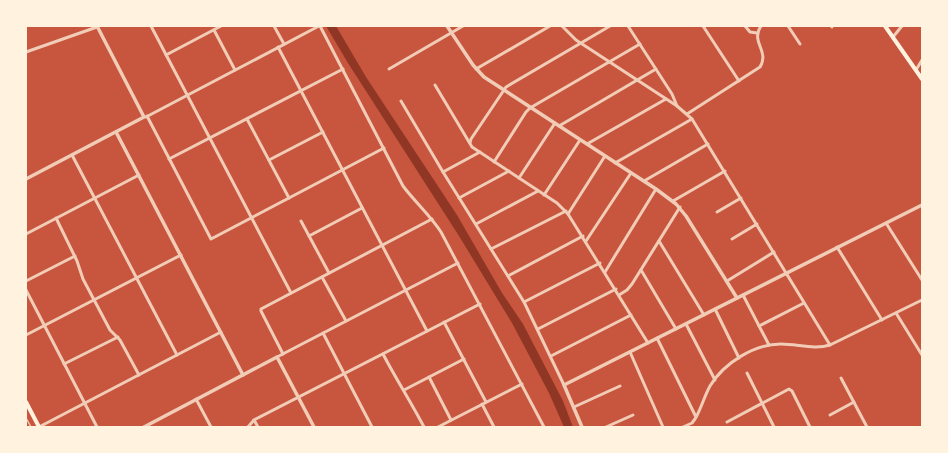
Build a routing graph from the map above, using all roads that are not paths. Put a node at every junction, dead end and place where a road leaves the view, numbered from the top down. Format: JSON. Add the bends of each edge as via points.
{"nodes":[{"id":1,"x":97,"y":26,"type":"edge"},
{"id":2,"x":151,"y":26,"type":"edge"},
{"id":3,"x":221,"y":26,"type":"edge"},
{"id":4,"x":274,"y":26,"type":"edge"},
{"id":5,"x":320,"y":26,"type":"edge"},
{"id":6,"x":447,"y":26,"type":"edge"},
{"id":7,"x":463,"y":26,"type":"edge"},
{"id":8,"x":550,"y":26,"type":"edge"},
{"id":9,"x":562,"y":26,"type":"edge"},
{"id":10,"x":610,"y":26,"type":"edge"},
{"id":11,"x":628,"y":26,"type":"edge"},
{"id":12,"x":703,"y":26,"type":"edge"},
{"id":13,"x":745,"y":26,"type":"edge"},
{"id":14,"x":761,"y":26,"type":"edge"},
{"id":15,"x":788,"y":26,"type":"edge"},
{"id":16,"x":885,"y":26,"type":"edge"},
{"id":17,"x":902,"y":26,"type":"edge"},
{"id":18,"x":214,"y":30,"type":"junction"},
{"id":19,"x":451,"y":33,"type":"junction"},
{"id":20,"x":757,"y":33,"type":"junction"},
{"id":21,"x":893,"y":37,"type":"junction"},
{"id":22,"x":580,"y":43,"type":"junction"},
{"id":23,"x":284,"y":44,"type":"junction"},
{"id":24,"x":640,"y":44,"type":"junction"},
{"id":25,"x":800,"y":44,"type":"dead end"},
{"id":26,"x":278,"y":47,"type":"junction"},
{"id":27,"x":26,"y":52,"type":"edge"},
{"id":28,"x":166,"y":55,"type":"junction"},
{"id":29,"x":922,"y":60,"type":"edge"},
{"id":30,"x":609,"y":62,"type":"junction"},
{"id":31,"x":343,"y":69,"type":"junction"},
{"id":32,"x":389,"y":69,"type":"dead end"},
{"id":33,"x":476,"y":69,"type":"junction"},
{"id":34,"x":656,"y":69,"type":"junction"},
{"id":35,"x":235,"y":70,"type":"junction"},
{"id":36,"x":916,"y":70,"type":"junction"},
{"id":37,"x":922,"y":78,"type":"edge"},
{"id":38,"x":637,"y":80,"type":"junction"},
{"id":39,"x":739,"y":81,"type":"junction"},
{"id":40,"x":435,"y":85,"type":"dead end"},
{"id":41,"x":503,"y":90,"type":"junction"},
{"id":42,"x":301,"y":91,"type":"junction"},
{"id":43,"x":187,"y":95,"type":"junction"},
{"id":44,"x":666,"y":99,"type":"junction"},
{"id":45,"x":401,"y":101,"type":"dead end"},
{"id":46,"x":677,"y":106,"type":"junction"},
{"id":47,"x":530,"y":108,"type":"junction"},
{"id":48,"x":687,"y":114,"type":"junction"},
{"id":49,"x":146,"y":117,"type":"junction"},
{"id":50,"x":247,"y":119,"type":"junction"},
{"id":51,"x":692,"y":119,"type":"junction"},
{"id":52,"x":555,"y":123,"type":"junction"},
{"id":53,"x":559,"y":126,"type":"junction"},
{"id":54,"x":116,"y":132,"type":"junction"},
{"id":55,"x":323,"y":132,"type":"junction"},
{"id":56,"x":210,"y":138,"type":"junction"},
{"id":57,"x":580,"y":140,"type":"junction"},
{"id":58,"x":470,"y":143,"type":"junction"},
{"id":59,"x":587,"y":144,"type":"junction"},
{"id":60,"x":708,"y":144,"type":"junction"},
{"id":61,"x":384,"y":148,"type":"junction"},
{"id":62,"x":480,"y":152,"type":"junction"},
{"id":63,"x":72,"y":155,"type":"junction"},
{"id":64,"x":606,"y":156,"type":"junction"},
{"id":65,"x":169,"y":159,"type":"junction"},
{"id":66,"x":269,"y":160,"type":"junction"},
{"id":67,"x":494,"y":162,"type":"junction"},
{"id":68,"x":616,"y":163,"type":"junction"},
{"id":69,"x":342,"y":170,"type":"junction"},
{"id":70,"x":725,"y":171,"type":"junction"},
{"id":71,"x":443,"y":172,"type":"junction"},
{"id":72,"x":509,"y":172,"type":"junction"},
{"id":73,"x":631,"y":173,"type":"junction"},
{"id":74,"x":139,"y":175,"type":"junction"},
{"id":75,"x":519,"y":178,"type":"junction"},
{"id":76,"x":26,"y":179,"type":"edge"},
{"id":77,"x":644,"y":182,"type":"junction"},
{"id":78,"x":656,"y":189,"type":"junction"},
{"id":79,"x":538,"y":190,"type":"junction"},
{"id":80,"x":544,"y":195,"type":"junction"},
{"id":81,"x":95,"y":198,"type":"junction"},
{"id":82,"x":289,"y":198,"type":"junction"},
{"id":83,"x":459,"y":198,"type":"junction"},
{"id":84,"x":741,"y":198,"type":"junction"},
{"id":85,"x":672,"y":201,"type":"junction"},
{"id":86,"x":922,"y":205,"type":"edge"},
{"id":87,"x":362,"y":208,"type":"junction"},
{"id":88,"x":680,"y":208,"type":"junction"},
{"id":89,"x":717,"y":212,"type":"dead end"},
{"id":90,"x":567,"y":213,"type":"junction"},
{"id":91,"x":56,"y":218,"type":"junction"},
{"id":92,"x":252,"y":218,"type":"junction"},
{"id":93,"x":432,"y":219,"type":"junction"},
{"id":94,"x":301,"y":221,"type":"dead end"},
{"id":95,"x":886,"y":223,"type":"junction"},
{"id":96,"x":476,"y":224,"type":"junction"},
{"id":97,"x":757,"y":224,"type":"junction"},
{"id":98,"x":26,"y":234,"type":"edge"},
{"id":99,"x":309,"y":236,"type":"junction"},
{"id":100,"x":583,"y":236,"type":"junction"},
{"id":101,"x":732,"y":239,"type":"dead end"},
{"id":102,"x":586,"y":241,"type":"junction"},
{"id":103,"x":659,"y":241,"type":"junction"},
{"id":104,"x":382,"y":246,"type":"junction"},
{"id":105,"x":837,"y":247,"type":"junction"},
{"id":106,"x":491,"y":249,"type":"junction"},
{"id":107,"x":774,"y":252,"type":"junction"},
{"id":108,"x":181,"y":255,"type":"junction"},
{"id":109,"x":75,"y":256,"type":"junction"},
{"id":110,"x":458,"y":263,"type":"junction"},
{"id":111,"x":600,"y":263,"type":"junction"},
{"id":112,"x":641,"y":270,"type":"junction"},
{"id":113,"x":605,"y":272,"type":"junction"},
{"id":114,"x":329,"y":273,"type":"junction"},
{"id":115,"x":786,"y":273,"type":"junction"},
{"id":116,"x":508,"y":276,"type":"junction"},
{"id":117,"x":322,"y":277,"type":"junction"},
{"id":118,"x":136,"y":278,"type":"junction"},
{"id":119,"x":922,"y":280,"type":"edge"},
{"id":120,"x":26,"y":281,"type":"edge"},
{"id":121,"x":727,"y":281,"type":"junction"},
{"id":122,"x":616,"y":289,"type":"junction"},
{"id":123,"x":26,"y":290,"type":"edge"},
{"id":124,"x":405,"y":290,"type":"junction"},
{"id":125,"x":291,"y":293,"type":"junction"},
{"id":126,"x":619,"y":295,"type":"junction"},
{"id":127,"x":743,"y":295,"type":"junction"},
{"id":128,"x":737,"y":298,"type":"junction"},
{"id":129,"x":94,"y":300,"type":"junction"},
{"id":130,"x":922,"y":300,"type":"edge"},
{"id":131,"x":524,"y":302,"type":"junction"},
{"id":132,"x":804,"y":303,"type":"junction"},
{"id":133,"x":480,"y":304,"type":"junction"},
{"id":134,"x":715,"y":309,"type":"junction"},
{"id":135,"x":896,"y":313,"type":"junction"},
{"id":136,"x":631,"y":315,"type":"junction"},
{"id":137,"x":704,"y":315,"type":"junction"},
{"id":138,"x":882,"y":320,"type":"junction"},
{"id":139,"x":346,"y":321,"type":"junction"},
{"id":140,"x":444,"y":322,"type":"junction"},
{"id":141,"x":686,"y":324,"type":"junction"},
{"id":142,"x":44,"y":326,"type":"junction"},
{"id":143,"x":759,"y":326,"type":"junction"},
{"id":144,"x":676,"y":328,"type":"junction"},
{"id":145,"x":538,"y":329,"type":"junction"},
{"id":146,"x":427,"y":331,"type":"junction"},
{"id":147,"x":221,"y":332,"type":"junction"},
{"id":148,"x":323,"y":333,"type":"junction"},
{"id":149,"x":26,"y":335,"type":"edge"},
{"id":150,"x":118,"y":337,"type":"junction"},
{"id":151,"x":657,"y":338,"type":"junction"},
{"id":152,"x":648,"y":343,"type":"junction"},
{"id":153,"x":769,"y":345,"type":"junction"},
{"id":154,"x":830,"y":345,"type":"junction"},
{"id":155,"x":920,"y":349,"type":"edge"},
{"id":156,"x":630,"y":352,"type":"junction"},
{"id":157,"x":283,"y":354,"type":"junction"},
{"id":158,"x":383,"y":354,"type":"junction"},
{"id":159,"x":177,"y":355,"type":"junction"},
{"id":160,"x":922,"y":355,"type":"edge"},
{"id":161,"x":551,"y":356,"type":"junction"},
{"id":162,"x":277,"y":357,"type":"junction"},
{"id":163,"x":739,"y":358,"type":"junction"},
{"id":164,"x":464,"y":359,"type":"junction"},
{"id":165,"x":64,"y":364,"type":"junction"},
{"id":166,"x":747,"y":373,"type":"dead end"},
{"id":167,"x":345,"y":374,"type":"junction"},
{"id":168,"x":139,"y":375,"type":"junction"},
{"id":169,"x":243,"y":375,"type":"junction"},
{"id":170,"x":429,"y":377,"type":"junction"},
{"id":171,"x":842,"y":378,"type":"dead end"},
{"id":172,"x":715,"y":380,"type":"junction"},
{"id":173,"x":522,"y":384,"type":"junction"},
{"id":174,"x":564,"y":385,"type":"junction"},
{"id":175,"x":620,"y":386,"type":"dead end"},
{"id":176,"x":404,"y":390,"type":"junction"},
{"id":177,"x":299,"y":398,"type":"junction"},
{"id":178,"x":196,"y":399,"type":"junction"},
{"id":179,"x":26,"y":402,"type":"edge"},
{"id":180,"x":486,"y":402,"type":"junction"},
{"id":181,"x":854,"y":402,"type":"junction"},
{"id":182,"x":85,"y":403,"type":"junction"},
{"id":183,"x":762,"y":403,"type":"junction"},
{"id":184,"x":482,"y":404,"type":"junction"},
{"id":185,"x":574,"y":407,"type":"junction"},
{"id":186,"x":830,"y":414,"type":"dead end"},
{"id":187,"x":633,"y":415,"type":"dead end"},
{"id":188,"x":26,"y":418,"type":"edge"},
{"id":189,"x":696,"y":418,"type":"junction"},
{"id":190,"x":254,"y":420,"type":"junction"},
{"id":191,"x":451,"y":420,"type":"junction"},
{"id":192,"x":727,"y":422,"type":"dead end"},
{"id":193,"x":809,"y":426,"type":"edge"},
{"id":194,"x":31,"y":427,"type":"edge"},
{"id":195,"x":39,"y":427,"type":"edge"},
{"id":196,"x":97,"y":427,"type":"edge"},
{"id":197,"x":144,"y":427,"type":"edge"},
{"id":198,"x":211,"y":427,"type":"edge"},
{"id":199,"x":248,"y":427,"type":"edge"},
{"id":200,"x":258,"y":427,"type":"edge"},
{"id":201,"x":314,"y":427,"type":"edge"},
{"id":202,"x":372,"y":427,"type":"edge"},
{"id":203,"x":424,"y":427,"type":"edge"},
{"id":204,"x":438,"y":427,"type":"edge"},
{"id":205,"x":494,"y":427,"type":"edge"},
{"id":206,"x":544,"y":427,"type":"edge"},
{"id":207,"x":582,"y":427,"type":"edge"},
{"id":208,"x":606,"y":427,"type":"edge"},
{"id":209,"x":663,"y":427,"type":"edge"},
{"id":210,"x":683,"y":427,"type":"edge"},
{"id":211,"x":774,"y":427,"type":"edge"},
{"id":212,"x":867,"y":427,"type":"edge"}],
"edges":[{"from":1,"to":27,"type":"street"},
{"from":1,"to":49,"type":"street"},
{"from":2,"to":28,"type":"street"},
{"from":3,"to":18,"type":"street"},
{"from":4,"to":23,"type":"street"},
{"from":5,"to":23,"type":"street"},
{"from":5,"to":31,"type":"street"},
{"from":6,"to":19,"type":"street"},
{"from":7,"to":19,"type":"street"},
{"from":8,"to":33,"type":"street"},
{"from":9,"to":22,"type":"street"},
{"from":10,"to":22,"type":"street"},
{"from":11,"to":24,"type":"street"},
{"from":12,"to":39,"type":"street"},
{"from":13,"to":20,"type":"street","via":[[750,32]]},
{"from":14,"to":20,"type":"street"},
{"from":15,"to":25,"type":"street"},
{"from":16,"to":21,"type":"main road"},
{"from":17,"to":21,"type":"street"},
{"from":18,"to":28,"type":"street"},
{"from":18,"to":35,"type":"street"},
{"from":19,"to":32,"type":"street"},
{"from":19,"to":33,"type":"street"},
{"from":20,"to":39,"type":"street","via":[[763,53],[762,62],[758,69]]},
{"from":21,"to":36,"type":"main road"},
{"from":22,"to":30,"type":"street"},
{"from":22,"to":41,"type":"street"},
{"from":23,"to":26,"type":"street"},
{"from":24,"to":30,"type":"street"},
{"from":24,"to":34,"type":"street"},
{"from":26,"to":35,"type":"street"},
{"from":26,"to":42,"type":"street"},
{"from":28,"to":43,"type":"street"},
{"from":29,"to":36,"type":"street"},
{"from":30,"to":38,"type":"street"},
{"from":30,"to":47,"type":"street"},
{"from":31,"to":42,"type":"street"},
{"from":31,"to":61,"type":"street"},
{"from":33,"to":41,"type":"street"},
{"from":34,"to":38,"type":"street"},
{"from":34,"to":46,"type":"street"},
{"from":35,"to":43,"type":"street"},
{"from":36,"to":37,"type":"main road"},
{"from":38,"to":44,"type":"street"},
{"from":38,"to":53,"type":"street"},
{"from":39,"to":48,"type":"street"},
{"from":40,"to":58,"type":"street"},
{"from":41,"to":47,"type":"street"},
{"from":41,"to":58,"type":"street"},
{"from":42,"to":50,"type":"street"},
{"from":42,"to":55,"type":"street"},
{"from":43,"to":49,"type":"street"},
{"from":43,"to":56,"type":"street"},
{"from":44,"to":46,"type":"street"},
{"from":44,"to":59,"type":"street"},
{"from":45,"to":71,"type":"street"},
{"from":46,"to":48,"type":"street"},
{"from":47,"to":52,"type":"street"},
{"from":47,"to":67,"type":"street"},
{"from":48,"to":51,"type":"street"},
{"from":49,"to":54,"type":"street"},
{"from":49,"to":65,"type":"street"},
{"from":50,"to":56,"type":"street"},
{"from":50,"to":66,"type":"street"},
{"from":51,"to":60,"type":"street"},
{"from":51,"to":68,"type":"street"},
{"from":52,"to":53,"type":"street"},
{"from":52,"to":75,"type":"street"},
{"from":53,"to":57,"type":"street"},
{"from":54,"to":63,"type":"street"},
{"from":54,"to":74,"type":"street"},
{"from":55,"to":66,"type":"street"},
{"from":55,"to":69,"type":"street"},
{"from":56,"to":65,"type":"street"},
{"from":56,"to":92,"type":"street"},
{"from":57,"to":59,"type":"street"},
{"from":57,"to":80,"type":"street"},
{"from":58,"to":62,"type":"street"},
{"from":59,"to":64,"type":"street"},
{"from":60,"to":70,"type":"street"},
{"from":60,"to":77,"type":"street"},
{"from":61,"to":69,"type":"street"},
{"from":61,"to":93,"type":"street","via":[[403,186]]},
{"from":62,"to":67,"type":"street"},
{"from":62,"to":71,"type":"street"},
{"from":63,"to":76,"type":"street"},
{"from":63,"to":81,"type":"street"},
{"from":64,"to":68,"type":"street"},
{"from":64,"to":90,"type":"street"},
{"from":65,"to":92,"type":"street","via":[[211,240]]},
{"from":66,"to":82,"type":"street"},
{"from":67,"to":72,"type":"street"},
{"from":68,"to":73,"type":"street"},
{"from":69,"to":82,"type":"street"},
{"from":69,"to":87,"type":"street"},
{"from":70,"to":84,"type":"street"},
{"from":70,"to":85,"type":"street"},
{"from":71,"to":83,"type":"street"},
{"from":72,"to":75,"type":"street"},
{"from":72,"to":83,"type":"street"},
{"from":73,"to":77,"type":"street"},
{"from":73,"to":102,"type":"street"},
{"from":74,"to":81,"type":"street"},
{"from":74,"to":108,"type":"street"},
{"from":75,"to":79,"type":"street"},
{"from":77,"to":78,"type":"street"},
{"from":78,"to":85,"type":"street"},
{"from":78,"to":113,"type":"street"},
{"from":79,"to":80,"type":"street"},
{"from":79,"to":96,"type":"street"},
{"from":80,"to":90,"type":"street"},
{"from":81,"to":91,"type":"street"},
{"from":81,"to":118,"type":"street"},
{"from":82,"to":92,"type":"street"},
{"from":83,"to":96,"type":"street"},
{"from":84,"to":89,"type":"street"},
{"from":84,"to":97,"type":"street"},
{"from":85,"to":88,"type":"street"},
{"from":86,"to":95,"type":"street"},
{"from":87,"to":99,"type":"street"},
{"from":87,"to":104,"type":"street"},
{"from":88,"to":103,"type":"street"},
{"from":88,"to":121,"type":"street"},
{"from":90,"to":100,"type":"street"},
{"from":90,"to":106,"type":"street"},
{"from":91,"to":98,"type":"street"},
{"from":91,"to":109,"type":"street"},
{"from":92,"to":125,"type":"street"},
{"from":93,"to":104,"type":"street"},
{"from":93,"to":110,"type":"street"},
{"from":94,"to":99,"type":"street"},
{"from":95,"to":105,"type":"street"},
{"from":95,"to":119,"type":"street"},
{"from":96,"to":106,"type":"street"},
{"from":97,"to":101,"type":"street"},
{"from":97,"to":107,"type":"street"},
{"from":99,"to":114,"type":"street"},
{"from":100,"to":102,"type":"street"},
{"from":100,"to":116,"type":"street"},
{"from":102,"to":111,"type":"street"},
{"from":103,"to":112,"type":"street"},
{"from":103,"to":137,"type":"street"},
{"from":104,"to":114,"type":"street"},
{"from":104,"to":124,"type":"street"},
{"from":105,"to":115,"type":"street"},
{"from":105,"to":138,"type":"street"},
{"from":106,"to":116,"type":"street"},
{"from":107,"to":115,"type":"street"},
{"from":107,"to":121,"type":"street"},
{"from":108,"to":118,"type":"street"},
{"from":108,"to":147,"type":"street"},
{"from":109,"to":120,"type":"street"},
{"from":109,"to":129,"type":"street"},
{"from":110,"to":124,"type":"street"},
{"from":110,"to":133,"type":"street"},
{"from":111,"to":113,"type":"street"},
{"from":111,"to":131,"type":"street"},
{"from":112,"to":126,"type":"street","via":[[629,288]]},
{"from":112,"to":144,"type":"street"},
{"from":113,"to":122,"type":"street"},
{"from":114,"to":117,"type":"street"},
{"from":115,"to":127,"type":"street"},
{"from":115,"to":132,"type":"street"},
{"from":116,"to":131,"type":"street"},
{"from":117,"to":125,"type":"street"},
{"from":117,"to":139,"type":"street"},
{"from":118,"to":129,"type":"street"},
{"from":118,"to":159,"type":"street"},
{"from":121,"to":128,"type":"street"},
{"from":122,"to":126,"type":"street"},
{"from":122,"to":145,"type":"street"},
{"from":123,"to":142,"type":"street"},
{"from":124,"to":139,"type":"street"},
{"from":124,"to":146,"type":"street"},
{"from":125,"to":157,"type":"street","via":[[260,309]]},
{"from":126,"to":136,"type":"street"},
{"from":127,"to":128,"type":"street"},
{"from":127,"to":143,"type":"street"},
{"from":128,"to":134,"type":"street"},
{"from":129,"to":142,"type":"street"},
{"from":129,"to":150,"type":"street","via":[[110,330]]},
{"from":130,"to":135,"type":"street"},
{"from":131,"to":145,"type":"street"},
{"from":132,"to":143,"type":"street"},
{"from":132,"to":154,"type":"street"},
{"from":133,"to":140,"type":"street"},
{"from":133,"to":173,"type":"street"},
{"from":134,"to":137,"type":"street"},
{"from":134,"to":163,"type":"street"},
{"from":135,"to":138,"type":"street"},
{"from":135,"to":155,"type":"street"},
{"from":136,"to":152,"type":"street"},
{"from":136,"to":161,"type":"street"},
{"from":137,"to":141,"type":"street"},
{"from":138,"to":154,"type":"street"},
{"from":139,"to":148,"type":"street"},
{"from":140,"to":146,"type":"street"},
{"from":140,"to":164,"type":"street"},
{"from":141,"to":144,"type":"street"},
{"from":141,"to":172,"type":"street"},
{"from":142,"to":149,"type":"street"},
{"from":142,"to":165,"type":"street"},
{"from":143,"to":153,"type":"street"},
{"from":144,"to":151,"type":"street"},
{"from":145,"to":161,"type":"street"},
{"from":146,"to":158,"type":"street"},
{"from":147,"to":159,"type":"street"},
{"from":147,"to":169,"type":"street"},
{"from":148,"to":157,"type":"street"},
{"from":148,"to":167,"type":"street"},
{"from":150,"to":165,"type":"street"},
{"from":150,"to":168,"type":"street"},
{"from":151,"to":152,"type":"street"},
{"from":151,"to":189,"type":"street"},
{"from":152,"to":156,"type":"street"},
{"from":153,"to":154,"type":"street"},
{"from":153,"to":163,"type":"street"},
{"from":155,"to":160,"type":"street"},
{"from":156,"to":174,"type":"street"},
{"from":156,"to":209,"type":"street"},
{"from":157,"to":162,"type":"street"},
{"from":158,"to":167,"type":"street"},
{"from":158,"to":176,"type":"street"},
{"from":159,"to":168,"type":"street"},
{"from":161,"to":174,"type":"street"},
{"from":162,"to":169,"type":"street"},
{"from":162,"to":177,"type":"street"},
{"from":163,"to":172,"type":"street"},
{"from":164,"to":170,"type":"street"},
{"from":164,"to":180,"type":"street"},
{"from":165,"to":182,"type":"street"},
{"from":166,"to":183,"type":"street"},
{"from":167,"to":177,"type":"street"},
{"from":167,"to":202,"type":"street"},
{"from":168,"to":182,"type":"street"},
{"from":169,"to":178,"type":"street"},
{"from":170,"to":176,"type":"street"},
{"from":170,"to":191,"type":"street"},
{"from":171,"to":181,"type":"street"},
{"from":172,"to":189,"type":"street"},
{"from":173,"to":180,"type":"street"},
{"from":173,"to":206,"type":"street"},
{"from":174,"to":185,"type":"street"},
{"from":175,"to":185,"type":"street"},
{"from":176,"to":203,"type":"street"},
{"from":177,"to":190,"type":"street"},
{"from":177,"to":201,"type":"street"},
{"from":178,"to":197,"type":"street"},
{"from":178,"to":198,"type":"street"},
{"from":179,"to":195,"type":"main road"},
{"from":180,"to":184,"type":"street"},
{"from":181,"to":186,"type":"street"},
{"from":181,"to":212,"type":"street"},
{"from":182,"to":195,"type":"street"},
{"from":182,"to":196,"type":"street"},
{"from":183,"to":192,"type":"street"},
{"from":183,"to":193,"type":"street","via":[[790,389]]},
{"from":183,"to":211,"type":"street"},
{"from":184,"to":191,"type":"street"},
{"from":184,"to":205,"type":"street"},
{"from":185,"to":207,"type":"street"},
{"from":187,"to":208,"type":"street"},
{"from":188,"to":194,"type":"lane"},
{"from":189,"to":210,"type":"street"},
{"from":190,"to":199,"type":"street"},
{"from":190,"to":200,"type":"street"},
{"from":191,"to":204,"type":"street"}]}
